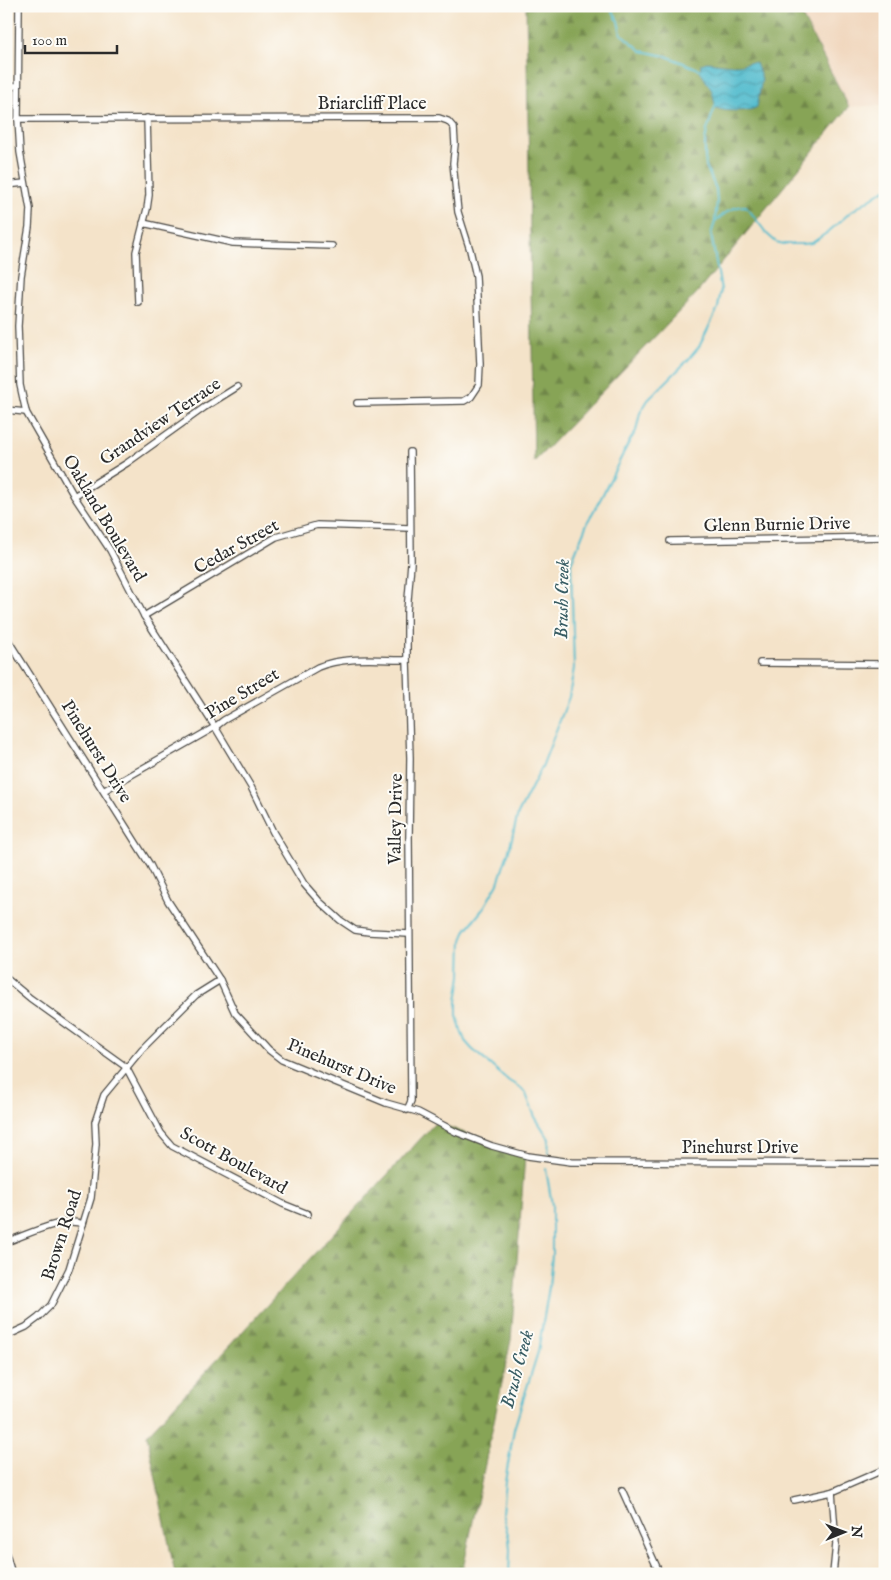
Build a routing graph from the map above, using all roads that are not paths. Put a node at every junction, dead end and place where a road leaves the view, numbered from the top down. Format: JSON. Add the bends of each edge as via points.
{"nodes":[{"id":1,"x":19,"y":6,"type":"edge"},
{"id":2,"x":6,"y":86,"type":"edge"},
{"id":3,"x":17,"y":86,"type":"junction"},
{"id":4,"x":147,"y":118,"type":"junction"},
{"id":5,"x":18,"y":119,"type":"junction"},
{"id":6,"x":25,"y":183,"type":"junction"},
{"id":7,"x":6,"y":185,"type":"edge"},
{"id":8,"x":143,"y":223,"type":"junction"},
{"id":9,"x":332,"y":246,"type":"dead end"},
{"id":10,"x":138,"y":302,"type":"dead end"},
{"id":11,"x":237,"y":387,"type":"dead end"},
{"id":12,"x":357,"y":403,"type":"dead end"},
{"id":13,"x":6,"y":410,"type":"edge"},
{"id":14,"x":26,"y":412,"type":"junction"},
{"id":15,"x":410,"y":452,"type":"dead end"},
{"id":16,"x":74,"y":496,"type":"junction"},
{"id":17,"x":410,"y":528,"type":"junction"},
{"id":18,"x":885,"y":538,"type":"edge"},
{"id":19,"x":670,"y":541,"type":"dead end"},
{"id":20,"x":144,"y":616,"type":"junction"},
{"id":21,"x":6,"y":636,"type":"edge"},
{"id":22,"x":407,"y":660,"type":"junction"},
{"id":23,"x":760,"y":663,"type":"dead end"},
{"id":24,"x":885,"y":664,"type":"edge"},
{"id":25,"x":215,"y":727,"type":"junction"},
{"id":26,"x":104,"y":790,"type":"junction"},
{"id":27,"x":410,"y":934,"type":"junction"},
{"id":28,"x":6,"y":978,"type":"edge"},
{"id":29,"x":220,"y":980,"type":"junction"},
{"id":30,"x":126,"y":1067,"type":"junction"},
{"id":31,"x":407,"y":1110,"type":"junction"},
{"id":32,"x":885,"y":1163,"type":"edge"},
{"id":33,"x":308,"y":1214,"type":"dead end"},
{"id":34,"x":84,"y":1224,"type":"junction"},
{"id":35,"x":6,"y":1242,"type":"edge"},
{"id":36,"x":6,"y":1336,"type":"edge"},
{"id":37,"x":885,"y":1469,"type":"edge"},
{"id":38,"x":622,"y":1490,"type":"dead end"},
{"id":39,"x":832,"y":1492,"type":"junction"},
{"id":40,"x":794,"y":1500,"type":"dead end"},
{"id":41,"x":6,"y":1554,"type":"edge"},
{"id":42,"x":12,"y":1574,"type":"edge"},
{"id":43,"x":660,"y":1574,"type":"edge"},
{"id":44,"x":833,"y":1574,"type":"edge"}],
"edges":[{"from":1,"to":3,"type":"street","name":"Oakland Boulevard"},
{"from":2,"to":3,"type":"street"},
{"from":3,"to":5,"type":"street","name":"Oakland Boulevard"},
{"from":4,"to":5,"type":"street","name":"Briarcliff Place"},
{"from":4,"to":8,"type":"street","via":[[149,196]]},
{"from":4,"to":12,"type":"street","name":"Briarcliff Place","via":[[439,118],[454,128],[453,163],[458,212],[476,276],[479,385],[464,401]]},
{"from":5,"to":6,"type":"street","name":"Oakland Boulevard"},
{"from":6,"to":7,"type":"street"},
{"from":6,"to":14,"type":"street","name":"Oakland Boulevard","via":[[30,227],[21,276],[18,326],[20,385]]},
{"from":8,"to":9,"type":"street","via":[[232,244]]},
{"from":8,"to":10,"type":"street","via":[[136,252]]},
{"from":11,"to":16,"type":"street","name":"Grandview Terrace"},
{"from":13,"to":14,"type":"street"},
{"from":14,"to":16,"type":"street","name":"Oakland Boulevard"},
{"from":15,"to":17,"type":"street","name":"Valley Drive"},
{"from":16,"to":20,"type":"street","name":"Oakland Boulevard","via":[[110,550]]},
{"from":17,"to":20,"type":"street","name":"Cedar Street","via":[[317,525],[276,537]]},
{"from":17,"to":22,"type":"street","name":"Valley Drive"},
{"from":18,"to":19,"type":"street","name":"Glenn Burnie Drive"},
{"from":20,"to":25,"type":"street","name":"Oakland Boulevard"},
{"from":21,"to":26,"type":"street","name":"Pinehurst Drive"},
{"from":22,"to":25,"type":"street","name":"Pine Street","via":[[327,663]]},
{"from":22,"to":27,"type":"street","name":"Valley Drive"},
{"from":23,"to":24,"type":"street"},
{"from":25,"to":26,"type":"street","name":"Pine Street"},
{"from":25,"to":27,"type":"street","name":"Oakland Boulevard","via":[[294,868],[319,901],[355,930]]},
{"from":26,"to":29,"type":"street","name":"Pinehurst Drive","via":[[168,901]]},
{"from":27,"to":31,"type":"street","name":"Valley Drive","via":[[410,1101]]},
{"from":28,"to":30,"type":"street","name":"Scott Boulevard"},
{"from":29,"to":30,"type":"street","name":"Brown Road","via":[[196,995]]},
{"from":29,"to":31,"type":"street","name":"Pinehurst Drive","via":[[235,1013],[282,1060]]},
{"from":30,"to":33,"type":"street","name":"Scott Boulevard","via":[[161,1133],[172,1146]]},
{"from":30,"to":34,"type":"street","name":"Brown Road","via":[[104,1095],[95,1122],[91,1198]]},
{"from":31,"to":32,"type":"street","name":"Pinehurst Drive","via":[[492,1146],[528,1156],[570,1162]]},
{"from":34,"to":35,"type":"street","via":[[55,1225]]},
{"from":34,"to":36,"type":"street","name":"Brown Road","via":[[69,1269],[52,1305],[26,1327]]},
{"from":37,"to":39,"type":"street"},
{"from":38,"to":43,"type":"street"},
{"from":39,"to":40,"type":"street"},
{"from":39,"to":44,"type":"street","via":[[836,1544]]},
{"from":41,"to":42,"type":"street"}]}
